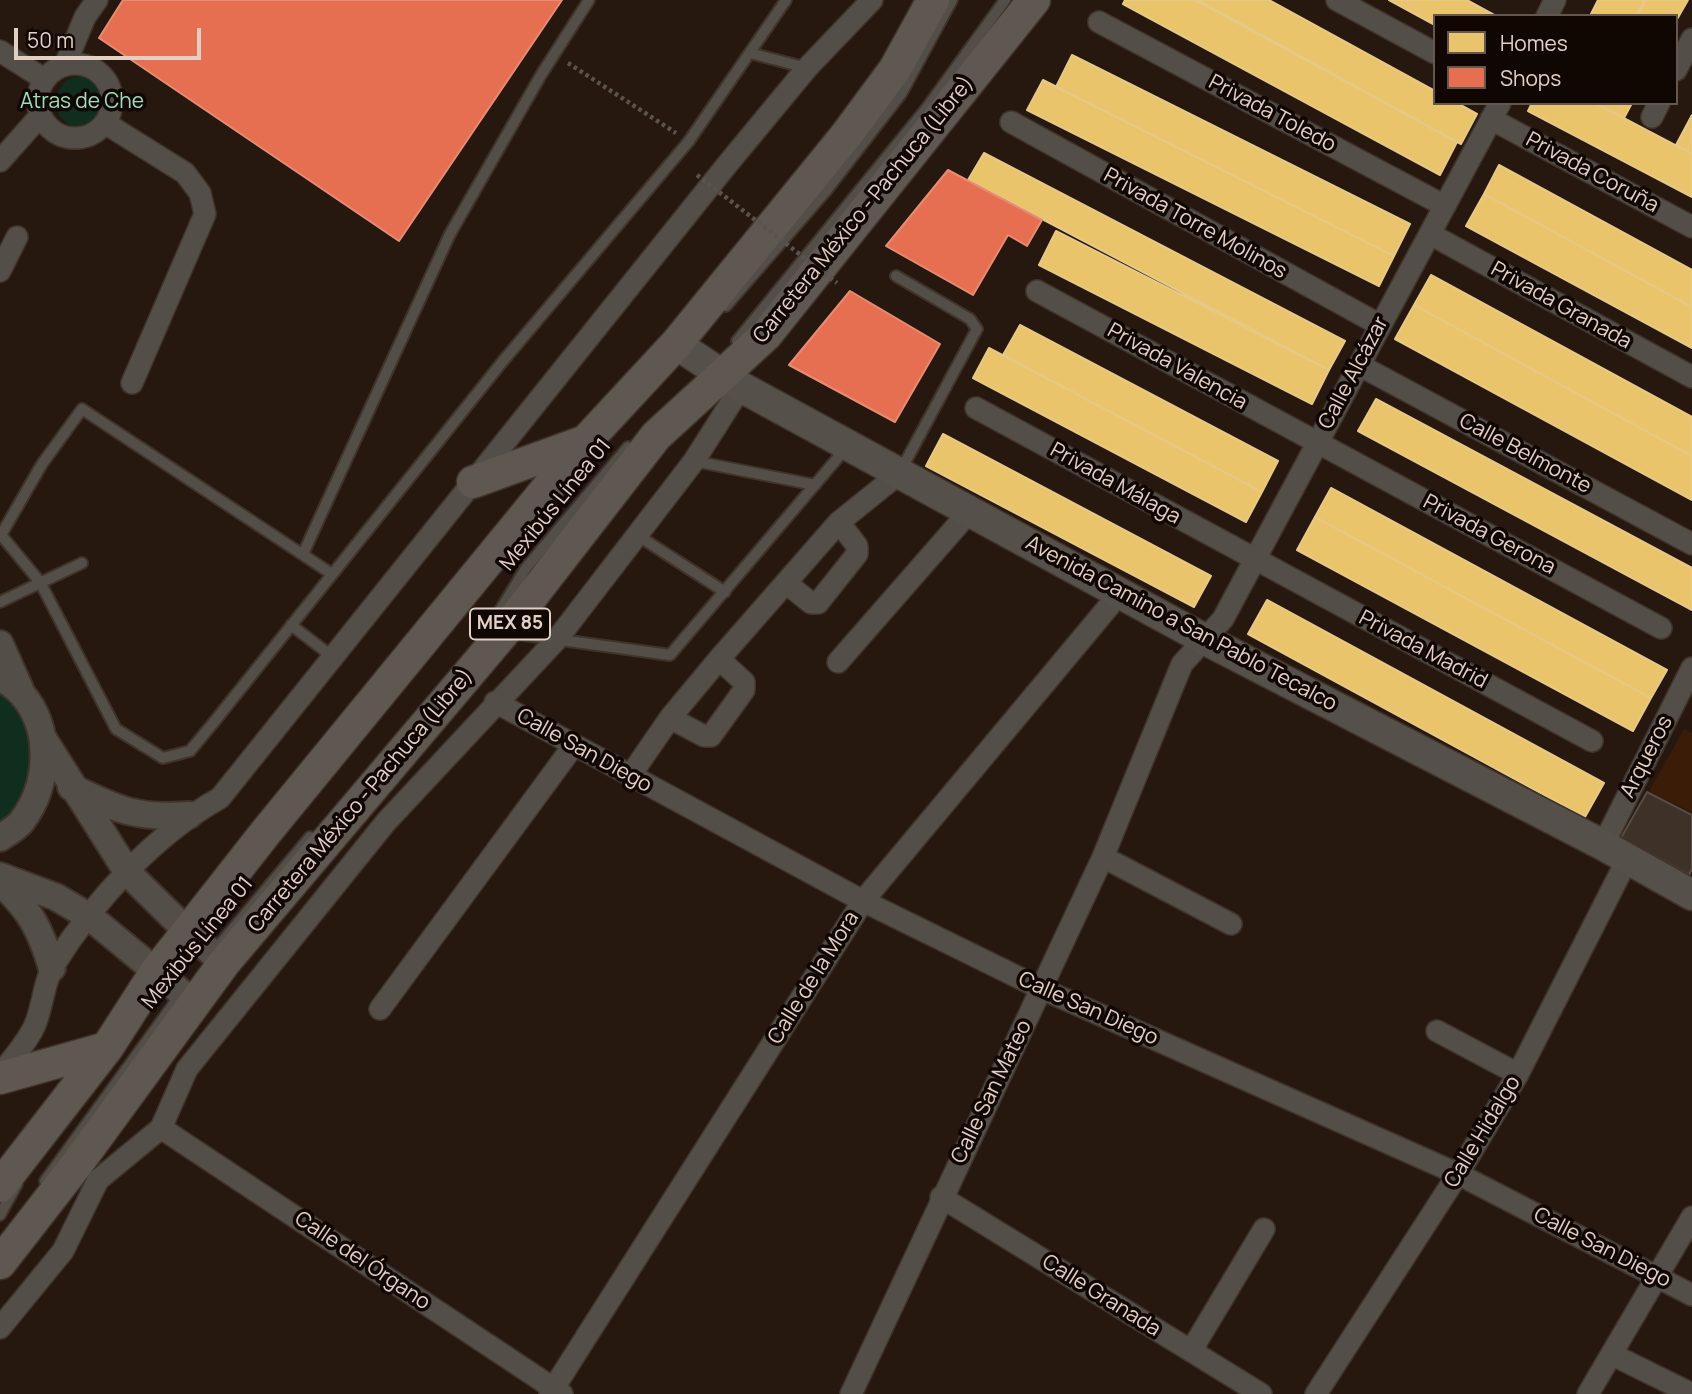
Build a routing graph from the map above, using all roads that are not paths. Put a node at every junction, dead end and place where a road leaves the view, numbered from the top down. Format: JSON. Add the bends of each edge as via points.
{"nodes":[{"id":1,"x":97,"y":0,"type":"edge"},
{"id":2,"x":589,"y":0,"type":"edge"},
{"id":3,"x":786,"y":0,"type":"edge"},
{"id":4,"x":872,"y":0,"type":"edge"},
{"id":5,"x":933,"y":0,"type":"edge"},
{"id":6,"x":952,"y":0,"type":"edge"},
{"id":7,"x":1005,"y":0,"type":"edge"},
{"id":8,"x":1034,"y":0,"type":"edge"},
{"id":9,"x":1337,"y":0,"type":"edge"},
{"id":10,"x":1099,"y":22,"type":"dead end"},
{"id":11,"x":1692,"y":39,"type":"edge"},
{"id":12,"x":0,"y":51,"type":"edge"},
{"id":13,"x":1433,"y":52,"type":"edge"},
{"id":14,"x":750,"y":53,"type":"junction"},
{"id":15,"x":65,"y":65,"type":"junction"},
{"id":16,"x":1678,"y":66,"type":"edge"},
{"id":17,"x":807,"y":68,"type":"junction"},
{"id":18,"x":44,"y":79,"type":"junction"},
{"id":19,"x":1495,"y":111,"type":"edge"},
{"id":20,"x":40,"y":116,"type":"junction"},
{"id":21,"x":1011,"y":122,"type":"dead end"},
{"id":22,"x":105,"y":123,"type":"junction"},
{"id":23,"x":0,"y":161,"type":"edge"},
{"id":24,"x":1445,"y":206,"type":"junction"},
{"id":25,"x":1692,"y":227,"type":"edge"},
{"id":26,"x":1430,"y":234,"type":"junction"},
{"id":27,"x":17,"y":237,"type":"dead end"},
{"id":28,"x":0,"y":271,"type":"edge"},
{"id":29,"x":896,"y":276,"type":"dead end"},
{"id":30,"x":1037,"y":291,"type":"dead end"},
{"id":31,"x":718,"y":315,"type":"dead end"},
{"id":32,"x":1380,"y":325,"type":"junction"},
{"id":33,"x":709,"y":360,"type":"junction"},
{"id":34,"x":1359,"y":365,"type":"junction"},
{"id":35,"x":1692,"y":377,"type":"edge"},
{"id":36,"x":132,"y":383,"type":"dead end"},
{"id":37,"x":976,"y":408,"type":"dead end"},
{"id":38,"x":630,"y":413,"type":"dead end"},
{"id":39,"x":636,"y":438,"type":"dead end"},
{"id":40,"x":587,"y":440,"type":"junction"},
{"id":41,"x":1316,"y":443,"type":"junction"},
{"id":42,"x":848,"y":445,"type":"junction"},
{"id":43,"x":694,"y":461,"type":"junction"},
{"id":44,"x":900,"y":473,"type":"junction"},
{"id":45,"x":473,"y":482,"type":"junction"},
{"id":46,"x":815,"y":485,"type":"junction"},
{"id":47,"x":970,"y":511,"type":"junction"},
{"id":48,"x":839,"y":522,"type":"junction"},
{"id":49,"x":636,"y":535,"type":"junction"},
{"id":50,"x":1692,"y":544,"type":"edge"},
{"id":51,"x":303,"y":554,"type":"junction"},
{"id":52,"x":1254,"y":559,"type":"junction"},
{"id":53,"x":82,"y":563,"type":"dead end"},
{"id":54,"x":332,"y":574,"type":"junction"},
{"id":55,"x":40,"y":582,"type":"junction"},
{"id":56,"x":786,"y":583,"type":"junction"},
{"id":57,"x":724,"y":592,"type":"junction"},
{"id":58,"x":1120,"y":593,"type":"junction"},
{"id":59,"x":0,"y":602,"type":"edge"},
{"id":60,"x":291,"y":625,"type":"junction"},
{"id":61,"x":1661,"y":628,"type":"dead end"},
{"id":62,"x":504,"y":632,"type":"junction"},
{"id":63,"x":558,"y":638,"type":"junction"},
{"id":64,"x":1204,"y":639,"type":"junction"},
{"id":65,"x":0,"y":644,"type":"edge"},
{"id":66,"x":333,"y":657,"type":"junction"},
{"id":67,"x":719,"y":659,"type":"junction"},
{"id":68,"x":838,"y":662,"type":"dead end"},
{"id":69,"x":1692,"y":668,"type":"edge"},
{"id":70,"x":0,"y":676,"type":"edge"},
{"id":71,"x":444,"y":684,"type":"dead end"},
{"id":72,"x":22,"y":694,"type":"junction"},
{"id":73,"x":495,"y":702,"type":"junction"},
{"id":74,"x":670,"y":718,"type":"junction"},
{"id":75,"x":44,"y":740,"type":"junction"},
{"id":76,"x":1592,"y":741,"type":"dead end"},
{"id":77,"x":574,"y":745,"type":"junction"},
{"id":78,"x":630,"y":776,"type":"junction"},
{"id":79,"x":70,"y":786,"type":"junction"},
{"id":80,"x":359,"y":804,"type":"junction"},
{"id":81,"x":189,"y":815,"type":"junction"},
{"id":82,"x":386,"y":822,"type":"junction"},
{"id":83,"x":321,"y":825,"type":"dead end"},
{"id":84,"x":0,"y":838,"type":"edge"},
{"id":85,"x":1615,"y":852,"type":"junction"},
{"id":86,"x":1103,"y":857,"type":"junction"},
{"id":87,"x":128,"y":873,"type":"junction"},
{"id":88,"x":0,"y":876,"type":"edge"},
{"id":89,"x":0,"y":882,"type":"edge"},
{"id":90,"x":1692,"y":895,"type":"edge"},
{"id":91,"x":863,"y":901,"type":"junction"},
{"id":92,"x":90,"y":917,"type":"junction"},
{"id":93,"x":1231,"y":924,"type":"dead end"},
{"id":94,"x":204,"y":948,"type":"junction"},
{"id":95,"x":52,"y":968,"type":"junction"},
{"id":96,"x":254,"y":985,"type":"junction"},
{"id":97,"x":172,"y":987,"type":"junction"},
{"id":98,"x":1042,"y":989,"type":"junction"},
{"id":99,"x":380,"y":1009,"type":"dead end"},
{"id":100,"x":219,"y":1029,"type":"junction"},
{"id":101,"x":1437,"y":1031,"type":"dead end"},
{"id":102,"x":107,"y":1048,"type":"junction"},
{"id":103,"x":1518,"y":1074,"type":"junction"},
{"id":104,"x":0,"y":1077,"type":"edge"},
{"id":105,"x":161,"y":1128,"type":"junction"},
{"id":106,"x":88,"y":1172,"type":"junction"},
{"id":107,"x":1458,"y":1174,"type":"junction"},
{"id":108,"x":0,"y":1186,"type":"edge"},
{"id":109,"x":40,"y":1188,"type":"dead end"},
{"id":110,"x":942,"y":1197,"type":"junction"},
{"id":111,"x":25,"y":1211,"type":"dead end"},
{"id":112,"x":0,"y":1215,"type":"edge"},
{"id":113,"x":1692,"y":1217,"type":"edge"},
{"id":114,"x":1264,"y":1229,"type":"dead end"},
{"id":115,"x":0,"y":1248,"type":"edge"},
{"id":116,"x":0,"y":1263,"type":"edge"},
{"id":117,"x":1658,"y":1277,"type":"junction"},
{"id":118,"x":1692,"y":1295,"type":"edge"},
{"id":119,"x":0,"y":1328,"type":"edge"},
{"id":120,"x":1191,"y":1351,"type":"junction"},
{"id":121,"x":1614,"y":1355,"type":"junction"},
{"id":122,"x":555,"y":1392,"type":"edge"},
{"id":123,"x":851,"y":1394,"type":"edge"},
{"id":124,"x":1261,"y":1394,"type":"edge"},
{"id":125,"x":1316,"y":1394,"type":"edge"},
{"id":126,"x":1588,"y":1394,"type":"edge"},
{"id":127,"x":1692,"y":1394,"type":"edge"}],
"edges":[{"from":1,"to":15,"type":"street"},
{"from":2,"to":51,"type":"lane","via":[[450,234]]},
{"from":3,"to":14,"type":"lane"},
{"from":4,"to":17,"type":"street"},
{"from":5,"to":33,"type":"main road","name":"Carretera México - Pachuca (Libre)","number":"MEX 85","via":[[895,69],[847,134]]},
{"from":6,"to":31,"type":"lane","via":[[901,94],[826,191]]},
{"from":7,"to":33,"type":"lane","via":[[926,109],[744,334]]},
{"from":8,"to":33,"type":"main road","name":"Carretera México - Pachuca (Libre)","number":"MEX 85","via":[[766,335]]},
{"from":9,"to":13,"type":"street"},
{"from":10,"to":24,"type":"street","name":"Privada Toledo"},
{"from":11,"to":16,"type":"street"},
{"from":12,"to":18,"type":"street"},
{"from":14,"to":17,"type":"lane"},
{"from":14,"to":54,"type":"lane","via":[[688,141]]},
{"from":15,"to":18,"type":"street"},
{"from":15,"to":22,"type":"street","via":[[83,64],[99,73],[110,88],[112,106]]},
{"from":17,"to":45,"type":"street"},
{"from":18,"to":20,"type":"street","via":[[37,97]]},
{"from":19,"to":24,"type":"street","name":"Calle Alcázar"},
{"from":19,"to":25,"type":"street","name":"Privada Coruña"},
{"from":20,"to":22,"type":"street","via":[[63,136],[79,138]]},
{"from":20,"to":23,"type":"street"},
{"from":21,"to":32,"type":"street","name":"Privada Torre Molinos"},
{"from":22,"to":36,"type":"street","via":[[185,173],[200,193],[205,214]]},
{"from":24,"to":26,"type":"street","name":"Calle Alcázar"},
{"from":26,"to":32,"type":"street","name":"Calle Alcázar"},
{"from":26,"to":35,"type":"street","name":"Privada Granada"},
{"from":27,"to":28,"type":"street"},
{"from":29,"to":44,"type":"lane","via":[[970,319],[977,329]]},
{"from":30,"to":41,"type":"street","name":"Privada Valencia"},
{"from":32,"to":34,"type":"street","name":"Calle Alcázar"},
{"from":33,"to":38,"type":"lane"},
{"from":33,"to":40,"type":"main road","name":"Carretera México - Pachuca (Libre)","number":"MEX 85"},
{"from":33,"to":42,"type":"main road","name":"Avenida Camino a San Pablo Tecalco"},
{"from":33,"to":43,"type":"street"},
{"from":33,"to":62,"type":"main road","name":"Carretera México - Pachuca (Libre)","number":"MEX 85"},
{"from":34,"to":41,"type":"street","name":"Calle Alcázar"},
{"from":34,"to":50,"type":"street","name":"Calle Belmonte"},
{"from":37,"to":52,"type":"street","name":"Privada Málaga"},
{"from":39,"to":71,"type":"lane","name":"Mexibús Línea 01","via":[[526,568],[479,644]]},
{"from":40,"to":45,"type":"main road"},
{"from":40,"to":94,"type":"main road","name":"Carretera México - Pachuca (Libre)","number":"MEX 85","via":[[275,821]]},
{"from":41,"to":52,"type":"street","name":"Calle Alcázar"},
{"from":41,"to":61,"type":"street","name":"Privada Gerona"},
{"from":42,"to":44,"type":"main road","name":"Avenida Camino a San Pablo Tecalco"},
{"from":42,"to":46,"type":"lane"},
{"from":43,"to":46,"type":"lane"},
{"from":43,"to":49,"type":"street"},
{"from":44,"to":47,"type":"main road","name":"Avenida Camino a San Pablo Tecalco"},
{"from":44,"to":48,"type":"street"},
{"from":45,"to":66,"type":"street"},
{"from":46,"to":57,"type":"lane"},
{"from":47,"to":58,"type":"main road","name":"Avenida Camino a San Pablo Tecalco"},
{"from":47,"to":68,"type":"street"},
{"from":48,"to":56,"type":"street"},
{"from":48,"to":56,"type":"street","via":[[857,546],[857,554],[818,603],[811,603]]},
{"from":49,"to":57,"type":"lane"},
{"from":49,"to":63,"type":"street"},
{"from":51,"to":54,"type":"lane"},
{"from":51,"to":55,"type":"lane","via":[[82,409],[42,464],[1,535]]},
{"from":52,"to":64,"type":"street","name":"Calle Alcázar","via":[[1223,619]]},
{"from":52,"to":76,"type":"street","name":"Privada Madrid"},
{"from":53,"to":55,"type":"lane"},
{"from":54,"to":60,"type":"lane"},
{"from":55,"to":59,"type":"lane"},
{"from":55,"to":60,"type":"lane","via":[[116,729],[163,758],[191,751]]},
{"from":56,"to":67,"type":"street"},
{"from":57,"to":63,"type":"lane","via":[[670,655]]},
{"from":58,"to":64,"type":"main road","name":"Avenida Camino a San Pablo Tecalco"},
{"from":58,"to":91,"type":"street","name":"Calle de la Mora"},
{"from":60,"to":66,"type":"lane"},
{"from":62,"to":63,"type":"lane"},
{"from":62,"to":80,"type":"main road","name":"Carretera México - Pachuca (Libre)","number":"MEX 85"},
{"from":63,"to":73,"type":"street"},
{"from":64,"to":85,"type":"main road","name":"Avenida Camino a San Pablo Tecalco"},
{"from":64,"to":86,"type":"street","name":"Calle San Mateo","via":[[1182,664]]},
{"from":65,"to":72,"type":"street"},
{"from":66,"to":81,"type":"street","via":[[220,798]]},
{"from":67,"to":74,"type":"street"},
{"from":67,"to":74,"type":"street","via":[[744,682],[744,690],[711,736]]},
{"from":69,"to":85,"type":"street","name":"Arqueros"},
{"from":70,"to":72,"type":"street"},
{"from":72,"to":75,"type":"street"},
{"from":73,"to":77,"type":"street","name":"Calle San Diego"},
{"from":73,"to":82,"type":"street"},
{"from":74,"to":78,"type":"street"},
{"from":75,"to":79,"type":"street"},
{"from":75,"to":84,"type":"street","via":[[41,784],[21,823]]},
{"from":77,"to":78,"type":"street","name":"Calle San Diego"},
{"from":77,"to":99,"type":"street"},
{"from":78,"to":91,"type":"street","name":"Calle San Diego"},
{"from":79,"to":81,"type":"street","via":[[116,809],[156,818]]},
{"from":79,"to":87,"type":"street"},
{"from":80,"to":82,"type":"street"},
{"from":80,"to":94,"type":"main road","name":"Carretera México - Pachuca (Libre)","number":"MEX 85"},
{"from":81,"to":87,"type":"street"},
{"from":82,"to":96,"type":"street"},
{"from":83,"to":94,"type":"lane","name":"Mexibús Línea 01"},
{"from":85,"to":90,"type":"main road","name":"Avenida Camino a San Pablo Tecalco"},
{"from":85,"to":103,"type":"street","name":"Calle Hidalgo"},
{"from":86,"to":93,"type":"street"},
{"from":86,"to":98,"type":"street","name":"Calle San Mateo"},
{"from":87,"to":92,"type":"street"},
{"from":87,"to":94,"type":"street"},
{"from":88,"to":92,"type":"street","via":[[56,897]]},
{"from":89,"to":95,"type":"street","via":[[26,906],[41,932]]},
{"from":91,"to":98,"type":"street","name":"Calle San Diego"},
{"from":91,"to":122,"type":"street","name":"Calle de la Mora"},
{"from":92,"to":95,"type":"street"},
{"from":92,"to":97,"type":"street"},
{"from":94,"to":96,"type":"street"},
{"from":94,"to":97,"type":"main road","name":"Carretera México - Pachuca (Libre)","number":"MEX 85"},
{"from":94,"to":97,"type":"main road","name":"Carretera México - Pachuca (Libre)","number":"MEX 85"},
{"from":95,"to":104,"type":"street","via":[[34,1027]]},
{"from":96,"to":100,"type":"street"},
{"from":97,"to":100,"type":"street"},
{"from":97,"to":102,"type":"main road","name":"Carretera México - Pachuca (Libre)","number":"MEX 85"},
{"from":97,"to":106,"type":"main road","name":"Carretera México - Pachuca (Libre)","number":"MEX 85"},
{"from":97,"to":109,"type":"lane","name":"Mexibús Línea 01"},
{"from":97,"to":112,"type":"lane","name":"Mexibús Línea 01","via":[[27,1165]]},
{"from":98,"to":107,"type":"street","name":"Calle San Diego"},
{"from":98,"to":110,"type":"street","name":"Calle San Mateo"},
{"from":100,"to":105,"type":"street","via":[[187,1069]]},
{"from":101,"to":103,"type":"street"},
{"from":102,"to":104,"type":"main road"},
{"from":102,"to":108,"type":"main road","name":"Carretera México - Pachuca (Libre)","number":"MEX 85"},
{"from":103,"to":107,"type":"street","name":"Calle Hidalgo"},
{"from":105,"to":106,"type":"street"},
{"from":105,"to":122,"type":"street","name":"Calle del Órgano"},
{"from":106,"to":116,"type":"main road","name":"Carretera México - Pachuca (Libre)","number":"MEX 85"},
{"from":106,"to":119,"type":"street","via":[[63,1251]]},
{"from":107,"to":117,"type":"street","name":"Calle San Diego"},
{"from":107,"to":125,"type":"street","name":"Calle Hidalgo"},
{"from":110,"to":120,"type":"street","name":"Calle Granada"},
{"from":110,"to":123,"type":"street","name":"Calle San Mateo"},
{"from":111,"to":115,"type":"lane"},
{"from":113,"to":117,"type":"street"},
{"from":114,"to":120,"type":"street"},
{"from":117,"to":118,"type":"street","name":"Calle San Diego"},
{"from":117,"to":121,"type":"street"},
{"from":120,"to":124,"type":"street","name":"Calle Granada"},
{"from":121,"to":126,"type":"street"},
{"from":121,"to":127,"type":"street"}]}
